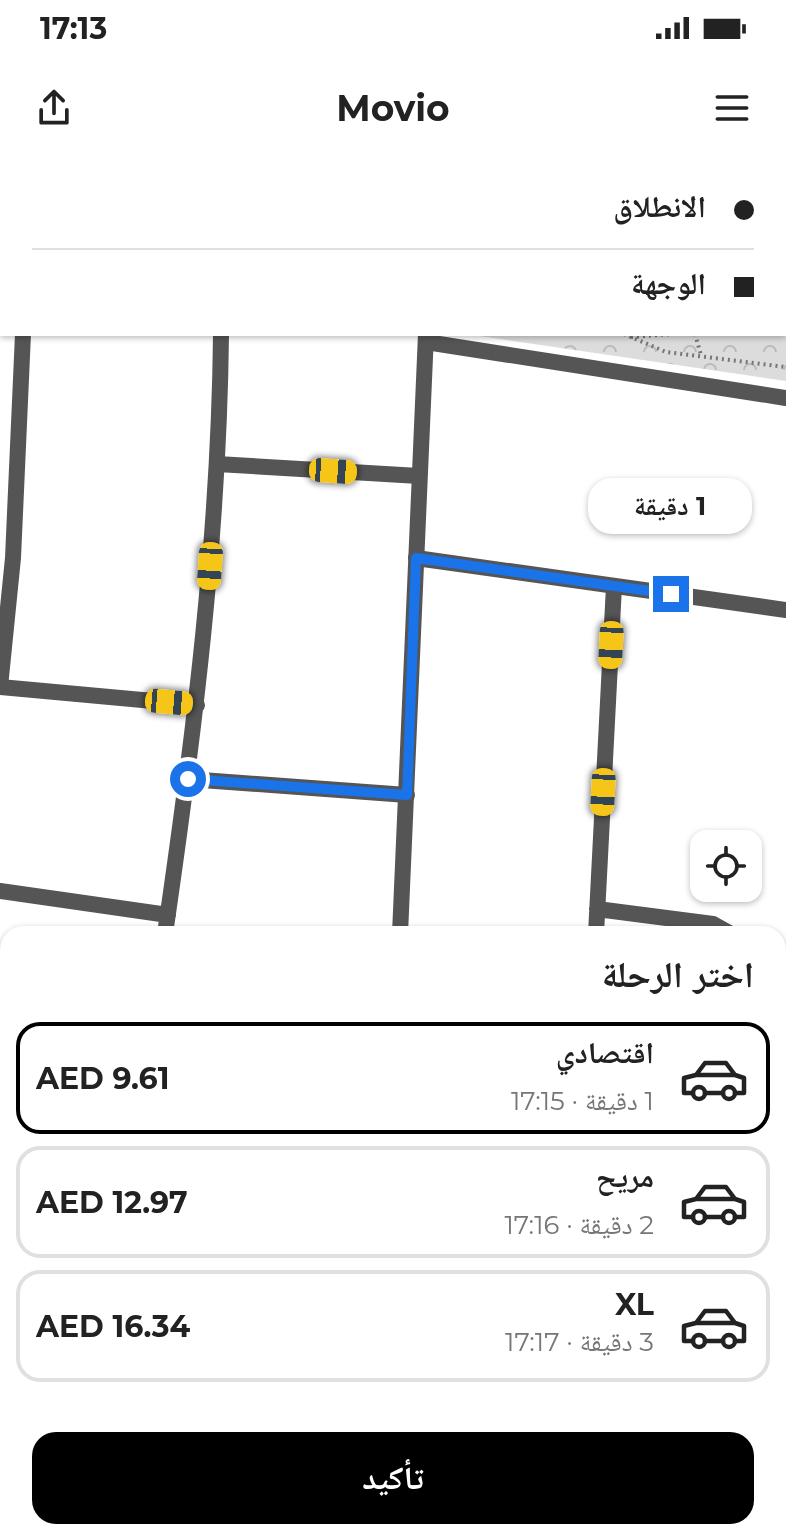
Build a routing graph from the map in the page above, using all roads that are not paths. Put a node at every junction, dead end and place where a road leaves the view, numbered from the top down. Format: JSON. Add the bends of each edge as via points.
{"nodes":[{"id":1,"x":23,"y":336,"type":"edge"},
{"id":2,"x":221,"y":336,"type":"edge"},
{"id":3,"x":426,"y":338,"type":"edge"},
{"id":4,"x":786,"y":398,"type":"edge"},
{"id":5,"x":217,"y":464,"type":"junction"},
{"id":6,"x":419,"y":476,"type":"junction"},
{"id":7,"x":8,"y":487,"type":"edge"},
{"id":8,"x":416,"y":558,"type":"junction"},
{"id":9,"x":614,"y":586,"type":"junction"},
{"id":10,"x":786,"y":610,"type":"edge"},
{"id":11,"x":0,"y":687,"type":"edge"},
{"id":12,"x":197,"y":705,"type":"junction"},
{"id":13,"x":188,"y":779,"type":"junction"},
{"id":14,"x":407,"y":795,"type":"junction"},
{"id":15,"x":0,"y":891,"type":"edge"},
{"id":16,"x":597,"y":909,"type":"junction"},
{"id":17,"x":168,"y":915,"type":"junction"},
{"id":18,"x":166,"y":926,"type":"edge"},
{"id":19,"x":400,"y":926,"type":"edge"},
{"id":20,"x":596,"y":926,"type":"edge"},
{"id":21,"x":717,"y":926,"type":"edge"}],
"edges":[{"from":1,"to":7,"type":"street"},
{"from":2,"to":5,"type":"street"},
{"from":3,"to":4,"type":"street"},
{"from":3,"to":6,"type":"street"},
{"from":5,"to":6,"type":"street"},
{"from":5,"to":12,"type":"street"},
{"from":6,"to":8,"type":"street"},
{"from":7,"to":11,"type":"street"},
{"from":8,"to":9,"type":"street"},
{"from":8,"to":14,"type":"street"},
{"from":9,"to":10,"type":"street"},
{"from":9,"to":16,"type":"street"},
{"from":11,"to":12,"type":"street"},
{"from":12,"to":13,"type":"street"},
{"from":13,"to":14,"type":"street"},
{"from":13,"to":17,"type":"street"},
{"from":14,"to":19,"type":"street"},
{"from":15,"to":17,"type":"street"},
{"from":16,"to":20,"type":"street"},
{"from":16,"to":21,"type":"street"},
{"from":17,"to":18,"type":"street"}]}
